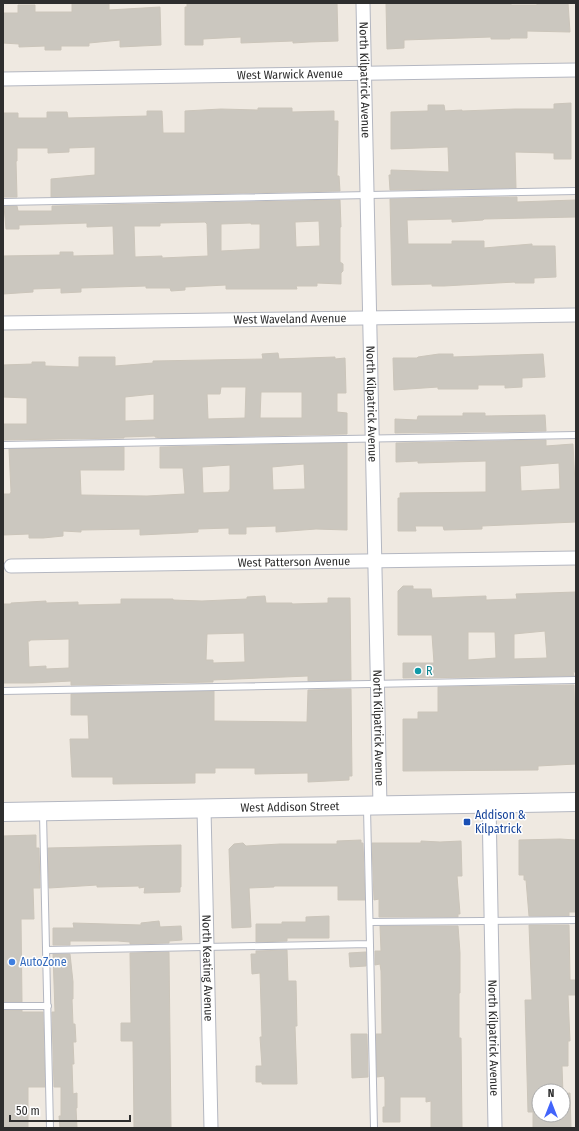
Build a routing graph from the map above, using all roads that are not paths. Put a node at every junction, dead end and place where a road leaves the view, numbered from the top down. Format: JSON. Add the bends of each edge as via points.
{"nodes":[{"id":1,"x":363,"y":3,"type":"edge"},
{"id":2,"x":576,"y":70,"type":"edge"},
{"id":3,"x":365,"y":73,"type":"junction"},
{"id":4,"x":3,"y":79,"type":"edge"},
{"id":5,"x":576,"y":191,"type":"edge"},
{"id":6,"x":367,"y":196,"type":"junction"},
{"id":7,"x":3,"y":202,"type":"edge"},
{"id":8,"x":576,"y":315,"type":"edge"},
{"id":9,"x":370,"y":318,"type":"junction"},
{"id":10,"x":3,"y":323,"type":"edge"},
{"id":11,"x":576,"y":435,"type":"edge"},
{"id":12,"x":372,"y":438,"type":"junction"},
{"id":13,"x":3,"y":445,"type":"edge"},
{"id":14,"x":576,"y":558,"type":"edge"},
{"id":15,"x":375,"y":561,"type":"junction"},
{"id":16,"x":11,"y":566,"type":"dead end"},
{"id":17,"x":576,"y":680,"type":"edge"},
{"id":18,"x":377,"y":684,"type":"junction"},
{"id":19,"x":3,"y":691,"type":"edge"},
{"id":20,"x":576,"y":802,"type":"edge"},
{"id":21,"x":489,"y":804,"type":"junction"},
{"id":22,"x":373,"y":806,"type":"junction"},
{"id":23,"x":204,"y":809,"type":"junction"},
{"id":24,"x":43,"y":811,"type":"junction"},
{"id":25,"x":3,"y":812,"type":"edge"},
{"id":26,"x":576,"y":920,"type":"edge"},
{"id":27,"x":491,"y":921,"type":"junction"},
{"id":28,"x":370,"y":922,"type":"junction"},
{"id":29,"x":370,"y":944,"type":"junction"},
{"id":30,"x":207,"y":947,"type":"junction"},
{"id":31,"x":46,"y":950,"type":"junction"},
{"id":32,"x":3,"y":1006,"type":"edge"},
{"id":33,"x":48,"y":1006,"type":"junction"},
{"id":34,"x":50,"y":1128,"type":"edge"},
{"id":35,"x":211,"y":1128,"type":"edge"},
{"id":36,"x":374,"y":1128,"type":"edge"},
{"id":37,"x":495,"y":1128,"type":"edge"}],
"edges":[{"from":1,"to":3,"type":"street","name":"North Kilpatrick Avenue"},
{"from":2,"to":3,"type":"street","name":"West Warwick Avenue"},
{"from":3,"to":4,"type":"street","name":"West Warwick Avenue"},
{"from":3,"to":6,"type":"street","name":"North Kilpatrick Avenue"},
{"from":5,"to":6,"type":"lane"},
{"from":6,"to":7,"type":"lane"},
{"from":6,"to":9,"type":"street","name":"North Kilpatrick Avenue"},
{"from":8,"to":9,"type":"street","name":"West Waveland Avenue"},
{"from":9,"to":10,"type":"street","name":"West Waveland Avenue"},
{"from":9,"to":12,"type":"street","name":"North Kilpatrick Avenue"},
{"from":11,"to":12,"type":"lane"},
{"from":12,"to":13,"type":"lane"},
{"from":12,"to":15,"type":"street","name":"North Kilpatrick Avenue"},
{"from":14,"to":15,"type":"street","name":"West Patterson Avenue"},
{"from":15,"to":16,"type":"street","name":"West Patterson Avenue"},
{"from":15,"to":18,"type":"street","name":"North Kilpatrick Avenue"},
{"from":17,"to":18,"type":"lane"},
{"from":18,"to":19,"type":"lane"},
{"from":18,"to":22,"type":"street","name":"North Kilpatrick Avenue"},
{"from":20,"to":21,"type":"main road","name":"West Addison Street"},
{"from":21,"to":22,"type":"main road","name":"West Addison Street"},
{"from":21,"to":27,"type":"street","name":"North Kilpatrick Avenue"},
{"from":22,"to":23,"type":"main road","name":"West Addison Street"},
{"from":22,"to":28,"type":"lane"},
{"from":23,"to":24,"type":"main road","name":"West Addison Street"},
{"from":23,"to":30,"type":"street","name":"North Keating Avenue"},
{"from":24,"to":25,"type":"main road","name":"West Addison Street"},
{"from":24,"to":31,"type":"lane"},
{"from":26,"to":27,"type":"lane"},
{"from":27,"to":28,"type":"lane"},
{"from":27,"to":37,"type":"street","name":"North Kilpatrick Avenue"},
{"from":28,"to":29,"type":"lane"},
{"from":29,"to":30,"type":"lane"},
{"from":29,"to":36,"type":"lane"},
{"from":30,"to":31,"type":"lane"},
{"from":30,"to":35,"type":"street","name":"North Keating Avenue"},
{"from":31,"to":33,"type":"lane"},
{"from":32,"to":33,"type":"lane"},
{"from":33,"to":34,"type":"lane"}]}
